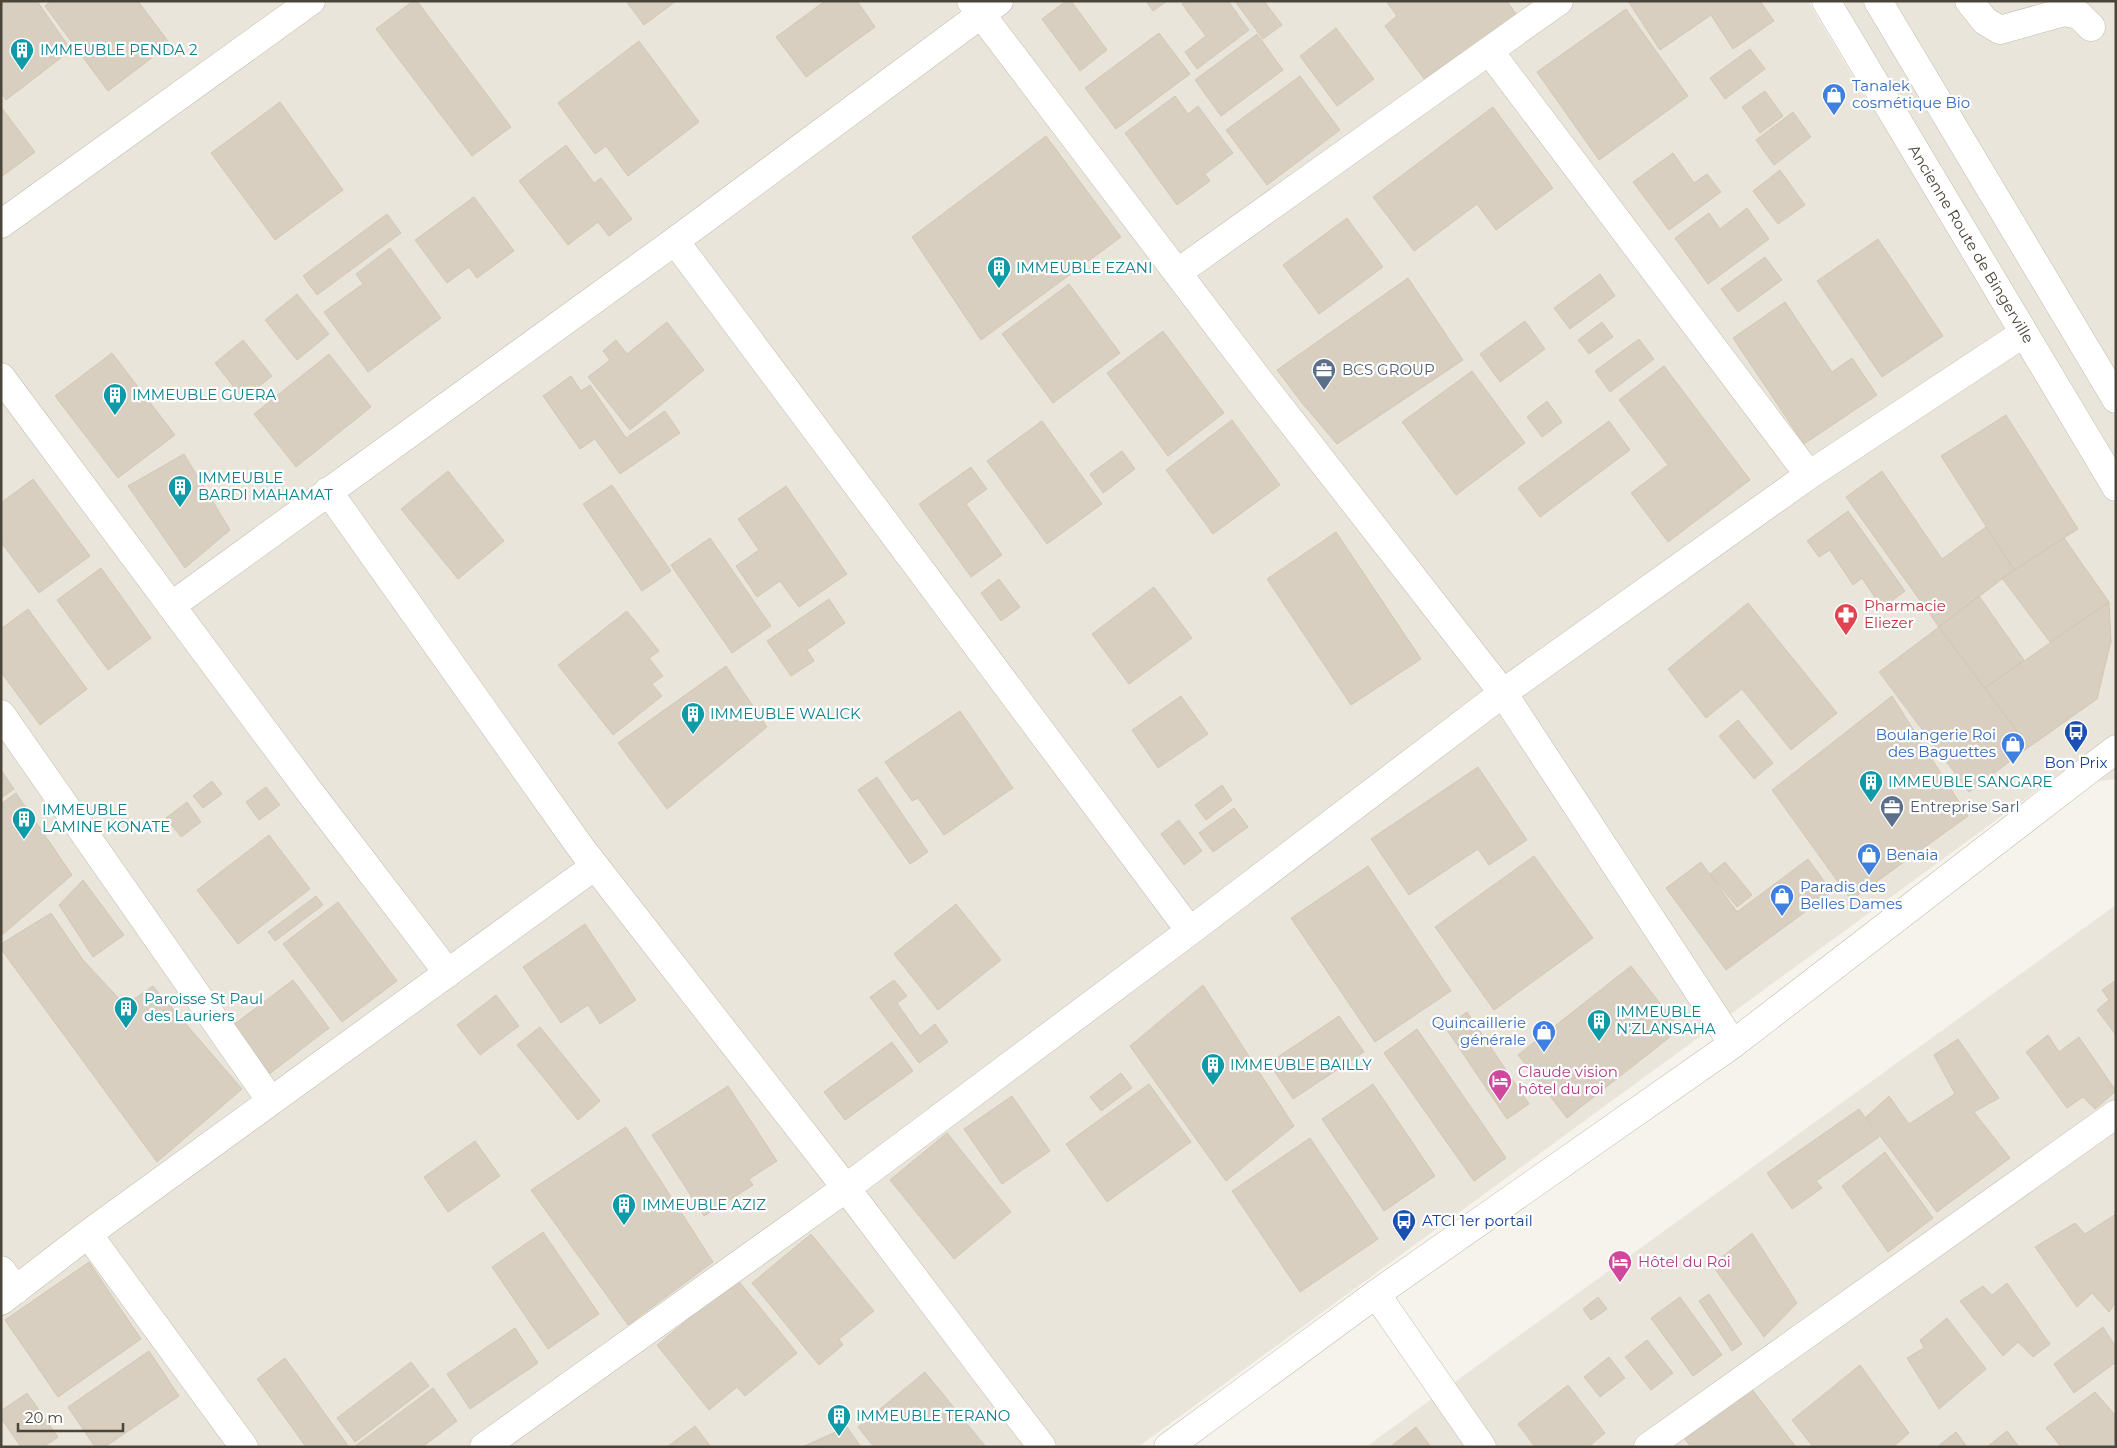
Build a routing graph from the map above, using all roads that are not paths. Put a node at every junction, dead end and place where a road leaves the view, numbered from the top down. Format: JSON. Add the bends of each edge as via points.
{"nodes":[{"id":1,"x":311,"y":1,"type":"edge"},
{"id":2,"x":1559,"y":1,"type":"edge"},
{"id":3,"x":1826,"y":1,"type":"edge"},
{"id":4,"x":1878,"y":1,"type":"edge"},
{"id":5,"x":1969,"y":1,"type":"edge"},
{"id":6,"x":984,"y":5,"type":"edge"},
{"id":7,"x":2091,"y":27,"type":"dead end"},
{"id":8,"x":1490,"y":52,"type":"junction"},
{"id":9,"x":1,"y":224,"type":"edge"},
{"id":10,"x":675,"y":241,"type":"junction"},
{"id":11,"x":1177,"y":273,"type":"junction"},
{"id":12,"x":2024,"y":333,"type":"junction"},
{"id":13,"x":1,"y":377,"type":"edge"},
{"id":14,"x":2116,"y":399,"type":"edge"},
{"id":15,"x":1809,"y":475,"type":"junction"},
{"id":16,"x":2116,"y":487,"type":"edge"},
{"id":17,"x":328,"y":491,"type":"junction"},
{"id":18,"x":171,"y":606,"type":"junction"},
{"id":19,"x":1503,"y":693,"type":"junction"},
{"id":20,"x":1,"y":714,"type":"edge"},
{"id":21,"x":2116,"y":749,"type":"edge"},
{"id":22,"x":595,"y":866,"type":"junction"},
{"id":23,"x":1190,"y":930,"type":"junction"},
{"id":24,"x":448,"y":973,"type":"junction"},
{"id":25,"x":1733,"y":1044,"type":"junction"},
{"id":26,"x":271,"y":1102,"type":"junction"},
{"id":27,"x":2110,"y":1125,"type":"edge"},
{"id":28,"x":846,"y":1188,"type":"junction"},
{"id":29,"x":88,"y":1234,"type":"junction"},
{"id":30,"x":6,"y":1287,"type":"edge"},
{"id":31,"x":1376,"y":1294,"type":"junction"},
{"id":32,"x":244,"y":1447,"type":"edge"},
{"id":33,"x":484,"y":1447,"type":"edge"},
{"id":34,"x":1042,"y":1447,"type":"edge"},
{"id":35,"x":1168,"y":1447,"type":"edge"},
{"id":36,"x":1482,"y":1447,"type":"edge"},
{"id":37,"x":1648,"y":1447,"type":"edge"}],
"edges":[{"from":1,"to":9,"type":"street"},
{"from":2,"to":8,"type":"street"},
{"from":3,"to":12,"type":"street","name":"Ancienne Route de Bingerville"},
{"from":4,"to":14,"type":"street"},
{"from":5,"to":7,"type":"street","via":[[1985,21],[2000,30],[2064,12],[2079,15]]},
{"from":6,"to":10,"type":"street"},
{"from":6,"to":11,"type":"street"},
{"from":8,"to":11,"type":"street"},
{"from":8,"to":15,"type":"street"},
{"from":10,"to":17,"type":"street"},
{"from":10,"to":23,"type":"street"},
{"from":11,"to":19,"type":"street"},
{"from":12,"to":15,"type":"street"},
{"from":12,"to":16,"type":"street","name":"Ancienne Route de Bingerville"},
{"from":13,"to":18,"type":"street"},
{"from":15,"to":19,"type":"street"},
{"from":17,"to":18,"type":"street"},
{"from":17,"to":22,"type":"street"},
{"from":18,"to":24,"type":"street"},
{"from":19,"to":23,"type":"street"},
{"from":19,"to":25,"type":"street"},
{"from":20,"to":26,"type":"street"},
{"from":21,"to":25,"type":"street"},
{"from":22,"to":24,"type":"street"},
{"from":22,"to":28,"type":"street"},
{"from":23,"to":28,"type":"street"},
{"from":24,"to":26,"type":"street"},
{"from":25,"to":31,"type":"street"},
{"from":26,"to":29,"type":"street"},
{"from":27,"to":37,"type":"street"},
{"from":28,"to":33,"type":"street"},
{"from":28,"to":34,"type":"street"},
{"from":29,"to":30,"type":"street"},
{"from":29,"to":32,"type":"street"},
{"from":31,"to":35,"type":"street"},
{"from":31,"to":36,"type":"street"}]}
